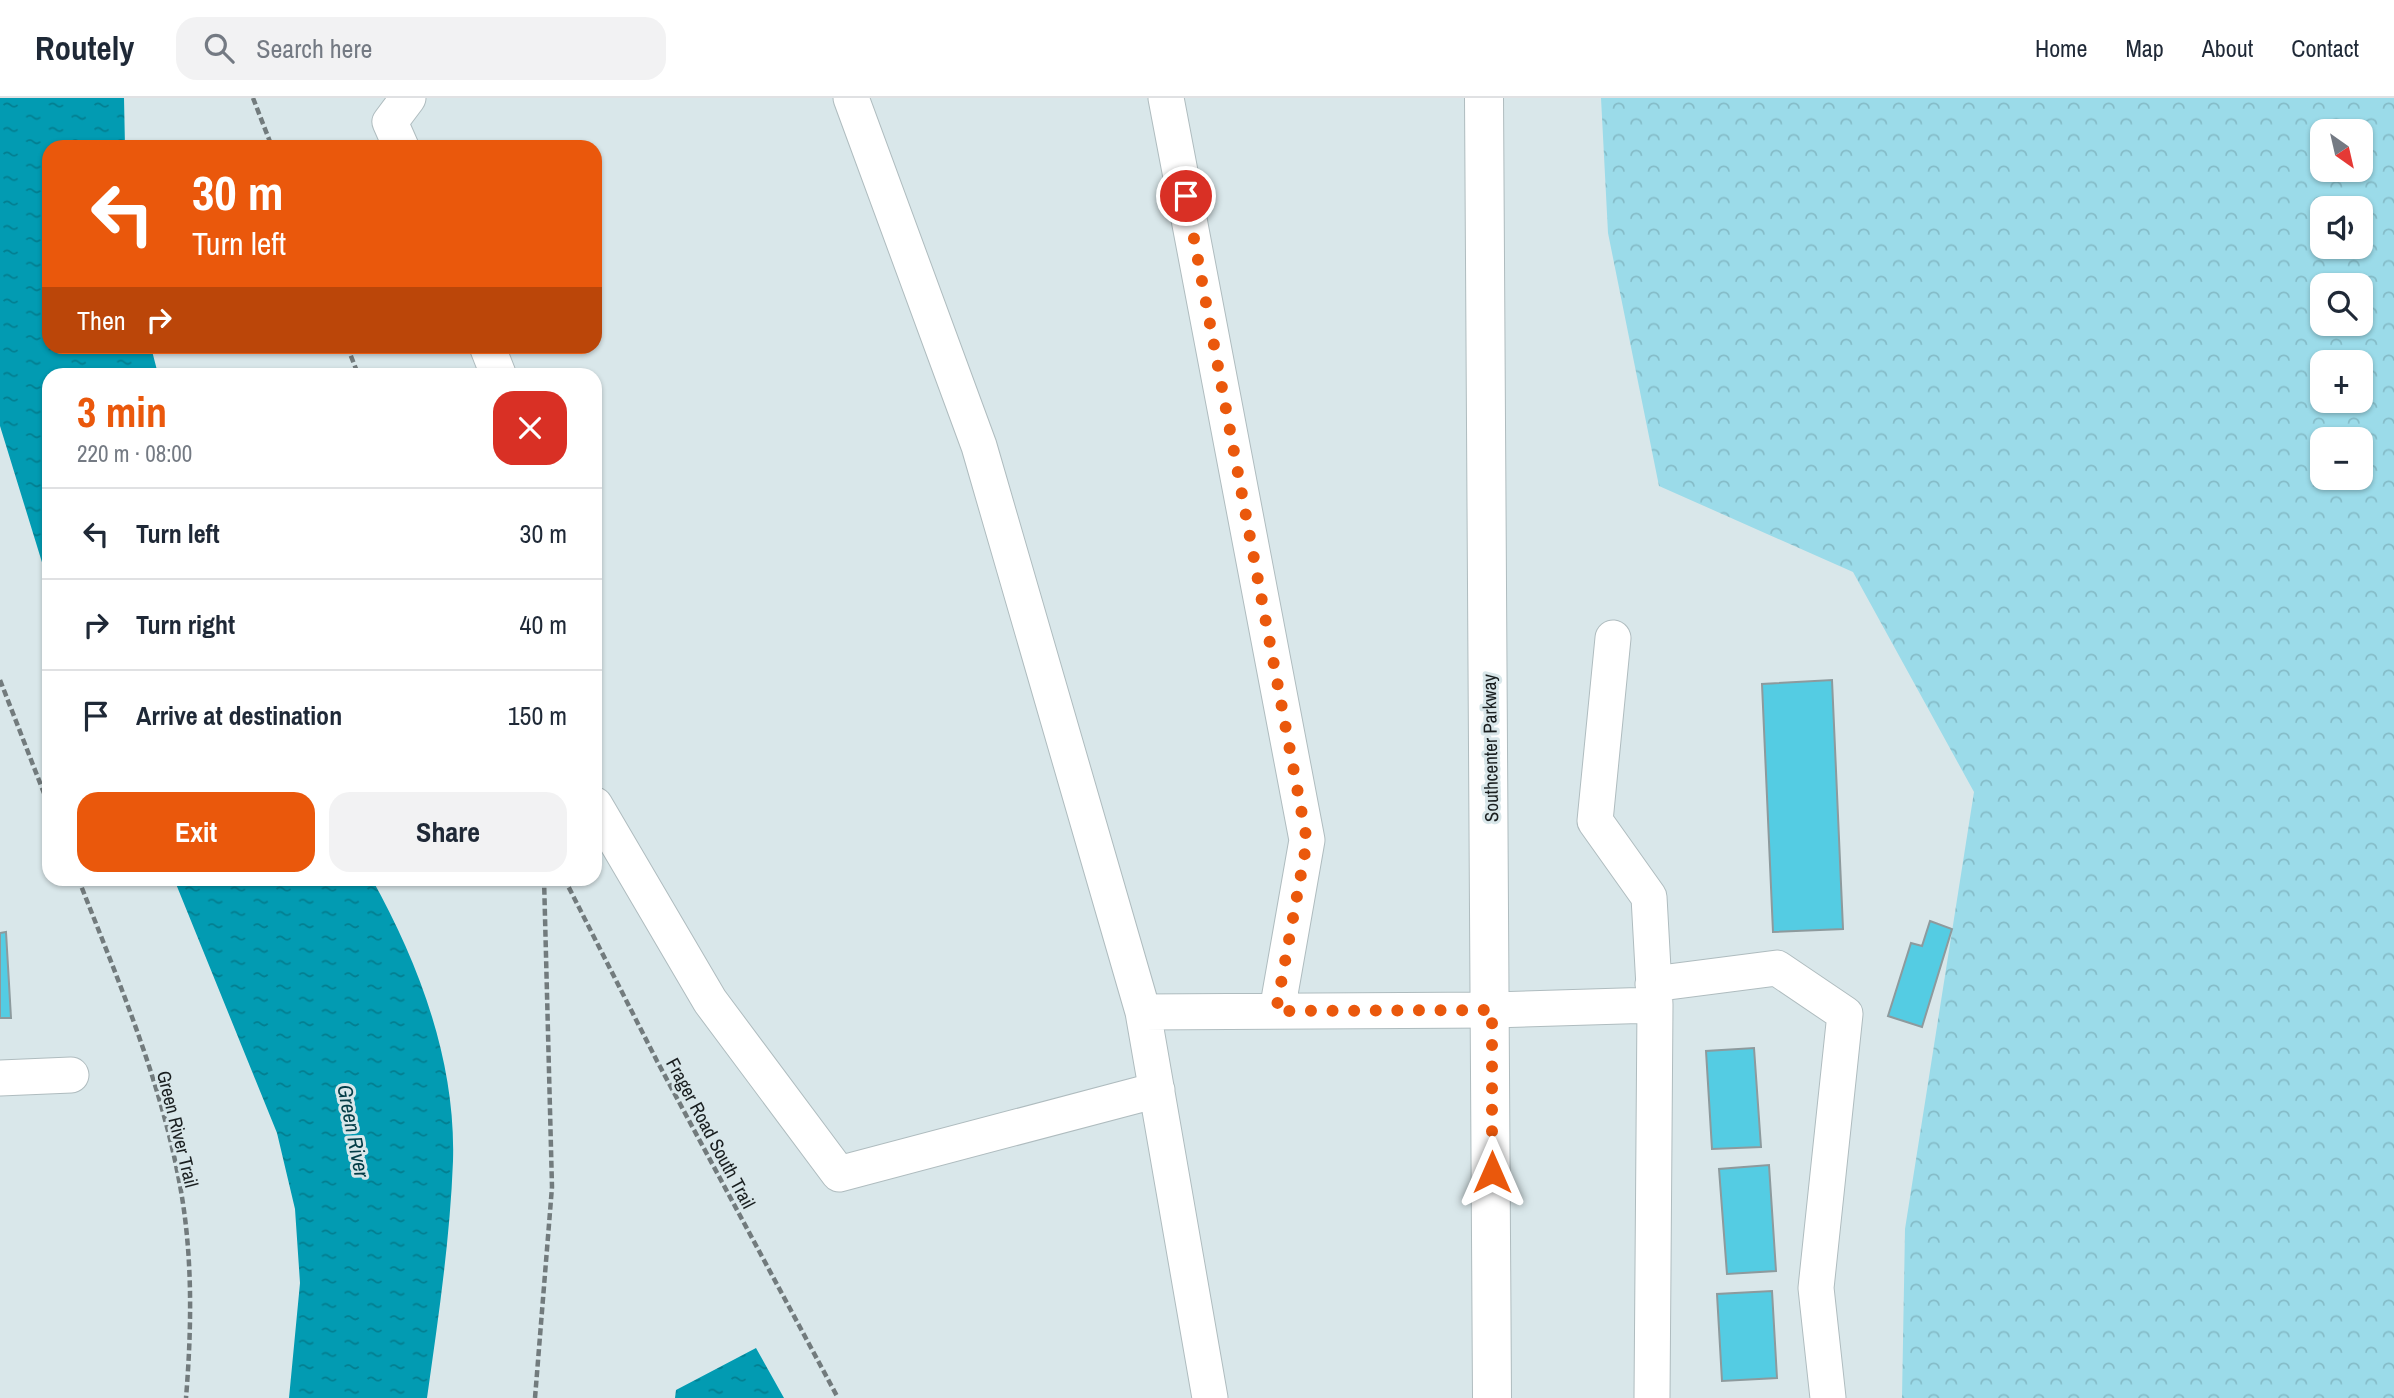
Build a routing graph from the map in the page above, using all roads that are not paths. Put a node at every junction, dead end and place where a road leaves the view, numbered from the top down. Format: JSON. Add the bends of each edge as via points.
{"nodes":[{"id":1,"x":408,"y":98,"type":"edge"},
{"id":2,"x":851,"y":98,"type":"edge"},
{"id":3,"x":1166,"y":98,"type":"edge"},
{"id":4,"x":1483,"y":98,"type":"edge"},
{"id":5,"x":398,"y":140,"type":"edge"},
{"id":6,"x":1613,"y":638,"type":"dead end"},
{"id":7,"x":602,"y":817,"type":"edge"},
{"id":8,"x":1654,"y":995,"type":"junction"},
{"id":9,"x":1492,"y":1010,"type":"junction"},
{"id":10,"x":1276,"y":1011,"type":"junction"},
{"id":11,"x":1143,"y":1012,"type":"junction"},
{"id":12,"x":71,"y":1075,"type":"dead end"},
{"id":13,"x":0,"y":1078,"type":"edge"},
{"id":14,"x":1157,"y":1090,"type":"junction"},
{"id":15,"x":1209,"y":1398,"type":"edge"},
{"id":16,"x":1493,"y":1398,"type":"edge"},
{"id":17,"x":1652,"y":1398,"type":"edge"},
{"id":18,"x":1828,"y":1398,"type":"edge"}],
"edges":[{"from":1,"to":5,"type":"lane","via":[[390,122]]},
{"from":2,"to":11,"type":"lane","via":[[979,446]]},
{"from":3,"to":10,"type":"lane","via":[[1307,841]]},
{"from":4,"to":9,"type":"main road","name":"Southcenter Parkway"},
{"from":6,"to":8,"type":"lane","via":[[1595,821],[1649,897]]},
{"from":7,"to":14,"type":"lane","via":[[710,1001],[839,1174]]},
{"from":8,"to":9,"type":"lane"},
{"from":8,"to":17,"type":"lane"},
{"from":8,"to":18,"type":"lane","via":[[1777,968],[1845,1014],[1816,1287]]},
{"from":9,"to":10,"type":"lane"},
{"from":9,"to":16,"type":"main road","name":"Southcenter Parkway"},
{"from":10,"to":11,"type":"lane"},
{"from":11,"to":14,"type":"lane"},
{"from":12,"to":13,"type":"lane"},
{"from":14,"to":15,"type":"lane"}]}
